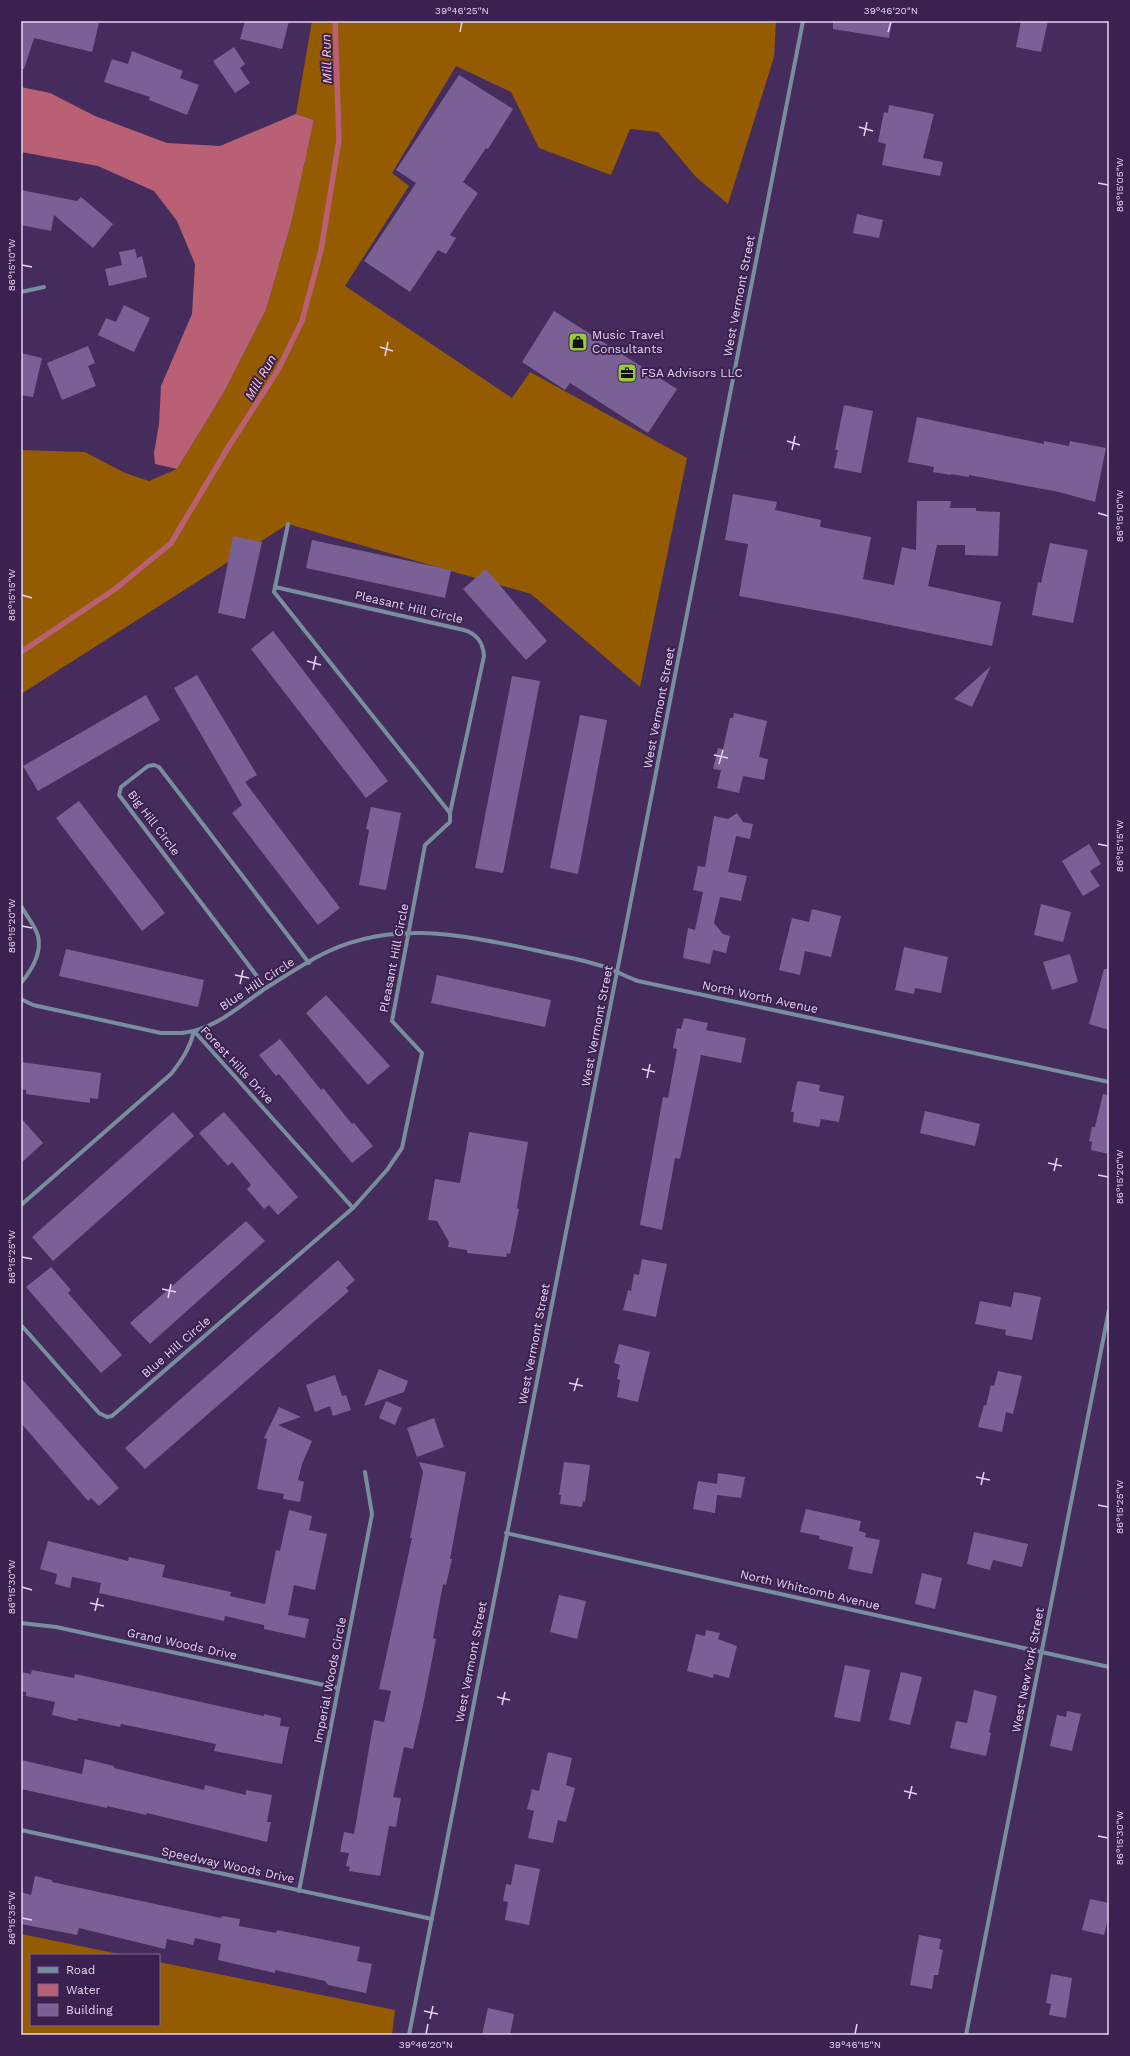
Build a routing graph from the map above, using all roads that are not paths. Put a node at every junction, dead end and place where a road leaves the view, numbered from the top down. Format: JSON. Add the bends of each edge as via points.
{"nodes":[{"id":1,"x":803,"y":21,"type":"edge"},
{"id":2,"x":44,"y":287,"type":"dead end"},
{"id":3,"x":21,"y":292,"type":"edge"},
{"id":4,"x":288,"y":524,"type":"dead end"},
{"id":5,"x":275,"y":587,"type":"junction"},
{"id":6,"x":450,"y":813,"type":"junction"},
{"id":7,"x":21,"y":906,"type":"edge"},
{"id":8,"x":409,"y":933,"type":"junction"},
{"id":9,"x":309,"y":963,"type":"junction"},
{"id":10,"x":618,"y":973,"type":"junction"},
{"id":11,"x":21,"y":983,"type":"edge"},
{"id":12,"x":266,"y":988,"type":"junction"},
{"id":13,"x":21,"y":999,"type":"edge"},
{"id":14,"x":194,"y":1031,"type":"junction"},
{"id":15,"x":1109,"y":1082,"type":"edge"},
{"id":16,"x":21,"y":1205,"type":"edge"},
{"id":17,"x":353,"y":1208,"type":"junction"},
{"id":18,"x":1109,"y":1310,"type":"edge"},
{"id":19,"x":21,"y":1325,"type":"edge"},
{"id":20,"x":365,"y":1472,"type":"dead end"},
{"id":21,"x":506,"y":1533,"type":"junction"},
{"id":22,"x":21,"y":1623,"type":"edge"},
{"id":23,"x":1042,"y":1652,"type":"junction"},
{"id":24,"x":1109,"y":1667,"type":"edge"},
{"id":25,"x":338,"y":1688,"type":"junction"},
{"id":26,"x":21,"y":1830,"type":"edge"},
{"id":27,"x":299,"y":1890,"type":"junction"},
{"id":28,"x":432,"y":1918,"type":"junction"},
{"id":29,"x":409,"y":2035,"type":"edge"},
{"id":30,"x":966,"y":2035,"type":"edge"}],
"edges":[{"from":1,"to":10,"type":"street","name":"West Vermont Street"},
{"from":2,"to":3,"type":"street"},
{"from":4,"to":5,"type":"street"},
{"from":5,"to":6,"type":"street","via":[[274,592]]},
{"from":5,"to":6,"type":"street","name":"Pleasant Hill Circle","via":[[464,630],[475,635],[480,641],[484,656]]},
{"from":6,"to":8,"type":"street","name":"Pleasant Hill Circle","via":[[450,822],[424,845]]},
{"from":7,"to":11,"type":"street","via":[[38,936],[35,961],[31,972]]},
{"from":8,"to":9,"type":"street","name":"Blue Hill Circle","via":[[362,939]]},
{"from":8,"to":10,"type":"street","name":"North Worth Avenue","via":[[446,933],[475,937],[602,966]]},
{"from":8,"to":17,"type":"street","name":"Pleasant Hill Circle","via":[[392,1021],[422,1053],[402,1148],[387,1170]]},
{"from":9,"to":12,"type":"street","name":"Blue Hill Circle"},
{"from":9,"to":12,"type":"street","name":"Big Hill Circle","via":[[159,767],[148,766],[121,787],[119,795]]},
{"from":10,"to":15,"type":"street","name":"North Worth Avenue","via":[[638,981]]},
{"from":10,"to":21,"type":"street","name":"West Vermont Street"},
{"from":12,"to":14,"type":"street","name":"Blue Hill Circle","via":[[229,1016]]},
{"from":13,"to":14,"type":"street","name":"Forest Hills Drive","via":[[33,1005],[161,1033]]},
{"from":14,"to":16,"type":"street","via":[[182,1060],[171,1074]]},
{"from":14,"to":17,"type":"street","name":"Forest Hills Drive"},
{"from":17,"to":19,"type":"street","name":"Blue Hill Circle","via":[[112,1416],[107,1417],[99,1413]]},
{"from":18,"to":23,"type":"street","name":"West New York Street"},
{"from":20,"to":25,"type":"street","name":"Imperial Woods Circle","via":[[372,1514]]},
{"from":21,"to":23,"type":"street","name":"North Whitcomb Avenue"},
{"from":21,"to":28,"type":"street","name":"West Vermont Street"},
{"from":22,"to":25,"type":"street","name":"Grand Woods Drive","via":[[56,1627]]},
{"from":23,"to":24,"type":"street","name":"North Whitcomb Avenue"},
{"from":23,"to":30,"type":"street","name":"West New York Street"},
{"from":25,"to":27,"type":"street","name":"Imperial Woods Circle"},
{"from":26,"to":27,"type":"street","name":"Speedway Woods Drive"},
{"from":27,"to":28,"type":"street","name":"Speedway Woods Drive"},
{"from":28,"to":29,"type":"street","name":"West Vermont Street"}]}
